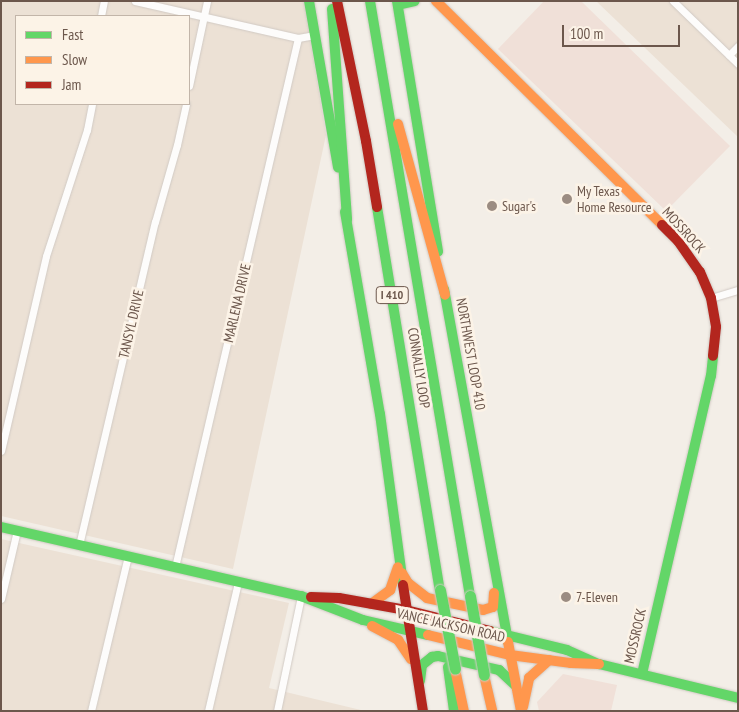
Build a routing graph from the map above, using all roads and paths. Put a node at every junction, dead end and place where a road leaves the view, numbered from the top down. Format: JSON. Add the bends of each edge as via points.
{"nodes":[{"id":1,"x":104,"y":1,"type":"edge"},
{"id":2,"x":135,"y":1,"type":"edge"},
{"id":3,"x":207,"y":1,"type":"edge"},
{"id":4,"x":309,"y":1,"type":"edge"},
{"id":5,"x":331,"y":1,"type":"edge"},
{"id":6,"x":337,"y":1,"type":"edge"},
{"id":7,"x":370,"y":1,"type":"edge"},
{"id":8,"x":415,"y":1,"type":"edge"},
{"id":9,"x":436,"y":1,"type":"edge"},
{"id":10,"x":673,"y":1,"type":"edge"},
{"id":11,"x":398,"y":3,"type":"edge"},
{"id":12,"x":101,"y":15,"type":"edge"},
{"id":13,"x":203,"y":16,"type":"junction"},
{"id":14,"x":315,"y":35,"type":"junction"},
{"id":15,"x":298,"y":38,"type":"junction"},
{"id":16,"x":738,"y":46,"type":"edge"},
{"id":17,"x":729,"y":55,"type":"junction"},
{"id":18,"x":738,"y":64,"type":"edge"},
{"id":19,"x":383,"y":77,"type":"junction"},
{"id":20,"x":190,"y":81,"type":"edge"},
{"id":21,"x":92,"y":105,"type":"edge"},
{"id":22,"x":186,"y":105,"type":"edge"},
{"id":23,"x":347,"y":219,"type":"junction"},
{"id":24,"x":738,"y":290,"type":"edge"},
{"id":25,"x":445,"y":295,"type":"junction"},
{"id":26,"x":711,"y":298,"type":"junction"},
{"id":27,"x":1,"y":451,"type":"edge"},
{"id":28,"x":1,"y":527,"type":"edge"},
{"id":29,"x":17,"y":530,"type":"junction"},
{"id":30,"x":79,"y":545,"type":"junction"},
{"id":31,"x":128,"y":556,"type":"junction"},
{"id":32,"x":492,"y":559,"type":"junction"},
{"id":33,"x":175,"y":567,"type":"junction"},
{"id":34,"x":400,"y":567,"type":"junction"},
{"id":35,"x":238,"y":582,"type":"junction"},
{"id":36,"x":300,"y":596,"type":"junction"},
{"id":37,"x":1,"y":599,"type":"edge"},
{"id":38,"x":371,"y":604,"type":"junction"},
{"id":39,"x":406,"y":610,"type":"junction"},
{"id":40,"x":363,"y":620,"type":"junction"},
{"id":41,"x":409,"y":630,"type":"junction"},
{"id":42,"x":506,"y":635,"type":"junction"},
{"id":43,"x":510,"y":655,"type":"junction"},
{"id":44,"x":549,"y":660,"type":"junction"},
{"id":45,"x":414,"y":664,"type":"junction"},
{"id":46,"x":599,"y":664,"type":"junction"},
{"id":47,"x":452,"y":668,"type":"junction"},
{"id":48,"x":642,"y":674,"type":"junction"},
{"id":49,"x":516,"y":686,"type":"junction"},
{"id":50,"x":419,"y":692,"type":"junction"},
{"id":51,"x":738,"y":698,"type":"edge"},
{"id":52,"x":91,"y":711,"type":"edge"},
{"id":53,"x":208,"y":711,"type":"edge"},
{"id":54,"x":277,"y":711,"type":"edge"},
{"id":55,"x":423,"y":711,"type":"edge"},
{"id":56,"x":454,"y":711,"type":"edge"},
{"id":57,"x":464,"y":711,"type":"edge"},
{"id":58,"x":492,"y":711,"type":"edge"},
{"id":59,"x":522,"y":711,"type":"edge"}],
"edges":[{"from":1,"to":12,"type":"street"},
{"from":2,"to":13,"type":"street"},
{"from":3,"to":13,"type":"street"},
{"from":4,"to":14,"type":"main road"},
{"from":5,"to":23,"type":"main road"},
{"from":6,"to":47,"type":"main road","name":"CONNALLY LOOP","number":"I 410","bridge":true,"via":[[366,141]]},
{"from":7,"to":19,"type":"main road","name":"CONNALLY LOOP","number":"I 410"},
{"from":8,"to":11,"type":"main road"},
{"from":9,"to":26,"type":"main road","name":"MOSSROCK","via":[[678,242],[700,272]]},
{"from":10,"to":17,"type":"street"},
{"from":11,"to":25,"type":"main road","name":"NORTHWEST LOOP 410"},
{"from":13,"to":15,"type":"street"},
{"from":13,"to":20,"type":"street"},
{"from":14,"to":15,"type":"street"},
{"from":14,"to":23,"type":"main road"},
{"from":15,"to":33,"type":"street","name":"MARLENA DRIVE"},
{"from":16,"to":17,"type":"street"},
{"from":17,"to":18,"type":"street"},
{"from":19,"to":25,"type":"main road"},
{"from":19,"to":58,"type":"main road","name":"CONNALLY LOOP","number":"I 410","bridge":true},
{"from":21,"to":27,"type":"street","via":[[87,130],[46,256]]},
{"from":22,"to":30,"type":"street","name":"TANSYL DRIVE"},
{"from":23,"to":34,"type":"main road","via":[[380,414]]},
{"from":24,"to":26,"type":"street"},
{"from":25,"to":32,"type":"main road","name":"NORTHWEST LOOP 410"},
{"from":26,"to":48,"type":"main road","name":"MOSSROCK","via":[[716,327],[712,376]]},
{"from":28,"to":29,"type":"main road","name":"VANCE JACKSON ROAD"},
{"from":29,"to":30,"type":"main road","name":"VANCE JACKSON ROAD"},
{"from":29,"to":37,"type":"street"},
{"from":30,"to":31,"type":"main road","name":"VANCE JACKSON ROAD"},
{"from":31,"to":33,"type":"main road","name":"VANCE JACKSON ROAD"},
{"from":31,"to":52,"type":"street"},
{"from":32,"to":34,"type":"main road","via":[[495,602],[493,607],[483,610],[427,598],[408,583]]},
{"from":32,"to":42,"type":"main road","name":"NORTHWEST LOOP 410"},
{"from":33,"to":35,"type":"main road","name":"VANCE JACKSON ROAD"},
{"from":34,"to":38,"type":"main road","via":[[390,590]]},
{"from":34,"to":39,"type":"main road"},
{"from":35,"to":36,"type":"main road","name":"VANCE JACKSON ROAD"},
{"from":35,"to":53,"type":"street"},
{"from":36,"to":38,"type":"main road","name":"VANCE JACKSON ROAD"},
{"from":36,"to":40,"type":"main road","name":"VANCE JACKSON ROAD"},
{"from":36,"to":54,"type":"street"},
{"from":38,"to":39,"type":"main road","name":"VANCE JACKSON ROAD"},
{"from":39,"to":41,"type":"main road"},
{"from":39,"to":42,"type":"main road","name":"VANCE JACKSON ROAD"},
{"from":40,"to":41,"type":"main road","name":"VANCE JACKSON ROAD"},
{"from":40,"to":45,"type":"main road","via":[[398,640]]},
{"from":41,"to":43,"type":"main road","name":"VANCE JACKSON ROAD"},
{"from":41,"to":45,"type":"main road"},
{"from":42,"to":43,"type":"main road","name":"NORTHWEST LOOP 410"},
{"from":42,"to":46,"type":"main road","name":"VANCE JACKSON ROAD","via":[[567,650]]},
{"from":43,"to":44,"type":"main road","name":"VANCE JACKSON ROAD"},
{"from":43,"to":49,"type":"main road","name":"NORTHWEST LOOP 410"},
{"from":44,"to":46,"type":"main road","name":"VANCE JACKSON ROAD"},
{"from":44,"to":59,"type":"main road","via":[[529,678]]},
{"from":45,"to":50,"type":"main road"},
{"from":46,"to":48,"type":"main road","name":"VANCE JACKSON ROAD"},
{"from":47,"to":56,"type":"main road"},
{"from":47,"to":57,"type":"main road"},
{"from":48,"to":51,"type":"main road","name":"VANCE JACKSON ROAD"},
{"from":49,"to":50,"type":"main road","via":[[499,670],[438,656],[422,665]]},
{"from":49,"to":59,"type":"main road","name":"NORTHWEST LOOP 410"},
{"from":50,"to":55,"type":"main road"}]}
